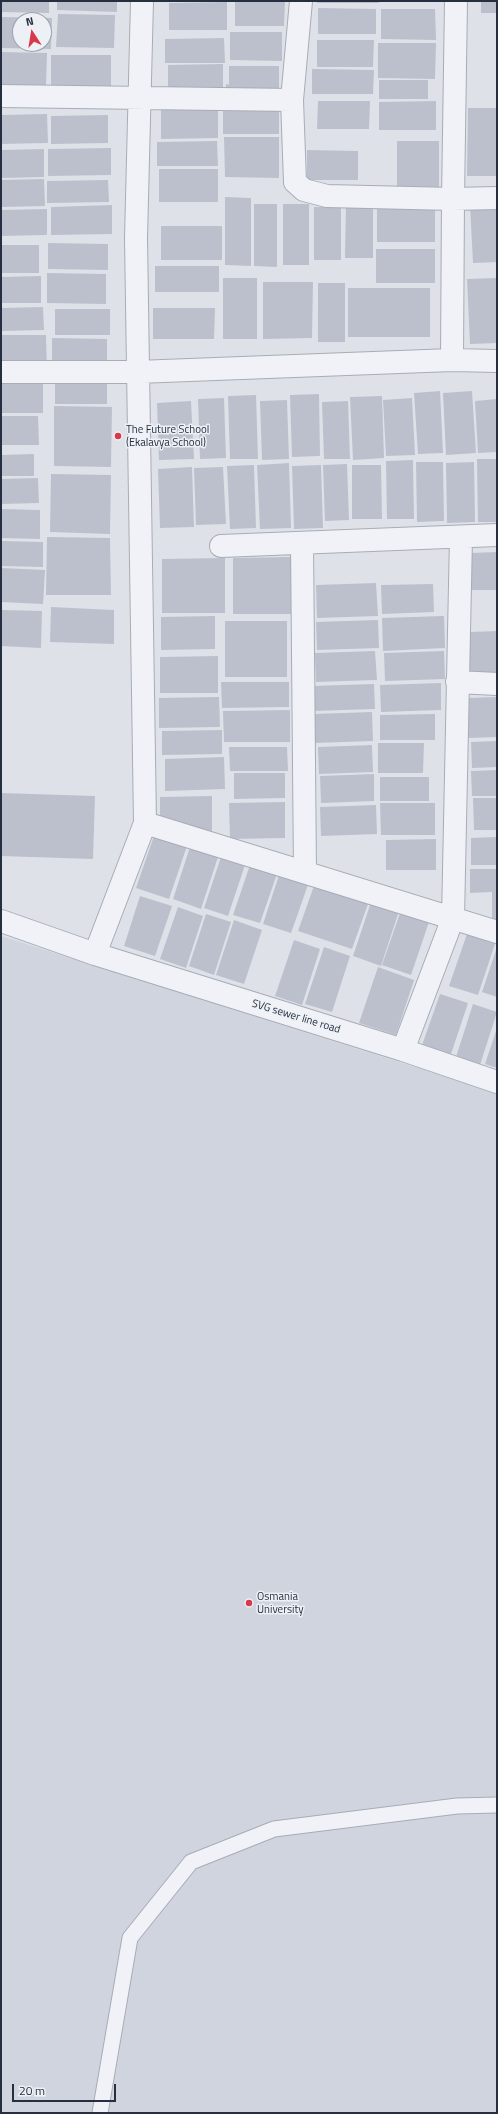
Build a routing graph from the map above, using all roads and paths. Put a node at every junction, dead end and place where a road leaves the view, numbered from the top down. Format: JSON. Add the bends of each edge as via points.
{"nodes":[{"id":1,"x":142,"y":1,"type":"edge"},
{"id":2,"x":301,"y":1,"type":"edge"},
{"id":3,"x":456,"y":1,"type":"edge"},
{"id":4,"x":1,"y":96,"type":"edge"},
{"id":5,"x":139,"y":99,"type":"junction"},
{"id":6,"x":292,"y":100,"type":"junction"},
{"id":7,"x":497,"y":198,"type":"edge"},
{"id":8,"x":452,"y":199,"type":"junction"},
{"id":9,"x":452,"y":360,"type":"junction"},
{"id":10,"x":497,"y":361,"type":"edge"},
{"id":11,"x":1,"y":372,"type":"edge"},
{"id":12,"x":137,"y":372,"type":"junction"},
{"id":13,"x":497,"y":535,"type":"edge"},
{"id":14,"x":461,"y":537,"type":"junction"},
{"id":15,"x":302,"y":543,"type":"junction"},
{"id":16,"x":221,"y":546,"type":"dead end"},
{"id":17,"x":457,"y":682,"type":"junction"},
{"id":18,"x":497,"y":684,"type":"edge"},
{"id":19,"x":145,"y":823,"type":"junction"},
{"id":20,"x":305,"y":872,"type":"junction"},
{"id":21,"x":453,"y":918,"type":"junction"},
{"id":22,"x":1,"y":921,"type":"edge"},
{"id":23,"x":497,"y":932,"type":"edge"},
{"id":24,"x":95,"y":954,"type":"junction"},
{"id":25,"x":403,"y":1050,"type":"junction"},
{"id":26,"x":497,"y":1082,"type":"edge"},
{"id":27,"x":497,"y":1805,"type":"edge"},
{"id":28,"x":100,"y":2113,"type":"edge"}],
"edges":[{"from":1,"to":5,"type":"street"},
{"from":2,"to":6,"type":"street"},
{"from":3,"to":8,"type":"street"},
{"from":4,"to":5,"type":"street"},
{"from":5,"to":6,"type":"street"},
{"from":5,"to":12,"type":"street"},
{"from":6,"to":8,"type":"street","via":[[295,182],[304,190],[326,196]]},
{"from":7,"to":8,"type":"street"},
{"from":8,"to":9,"type":"street"},
{"from":9,"to":10,"type":"street"},
{"from":9,"to":12,"type":"street"},
{"from":11,"to":12,"type":"street"},
{"from":12,"to":19,"type":"street"},
{"from":13,"to":14,"type":"street"},
{"from":14,"to":15,"type":"street"},
{"from":14,"to":17,"type":"street"},
{"from":15,"to":16,"type":"street"},
{"from":15,"to":20,"type":"street"},
{"from":17,"to":18,"type":"street"},
{"from":17,"to":21,"type":"street"},
{"from":19,"to":20,"type":"street"},
{"from":19,"to":24,"type":"street"},
{"from":20,"to":21,"type":"street"},
{"from":21,"to":23,"type":"street"},
{"from":21,"to":25,"type":"street"},
{"from":22,"to":24,"type":"street","name":"SVG sewer line road"},
{"from":24,"to":25,"type":"street","name":"SVG sewer line road"},
{"from":25,"to":26,"type":"street","name":"SVG sewer line road"},
{"from":27,"to":28,"type":"lane","via":[[457,1806],[274,1829],[191,1862],[130,1938]]}]}
